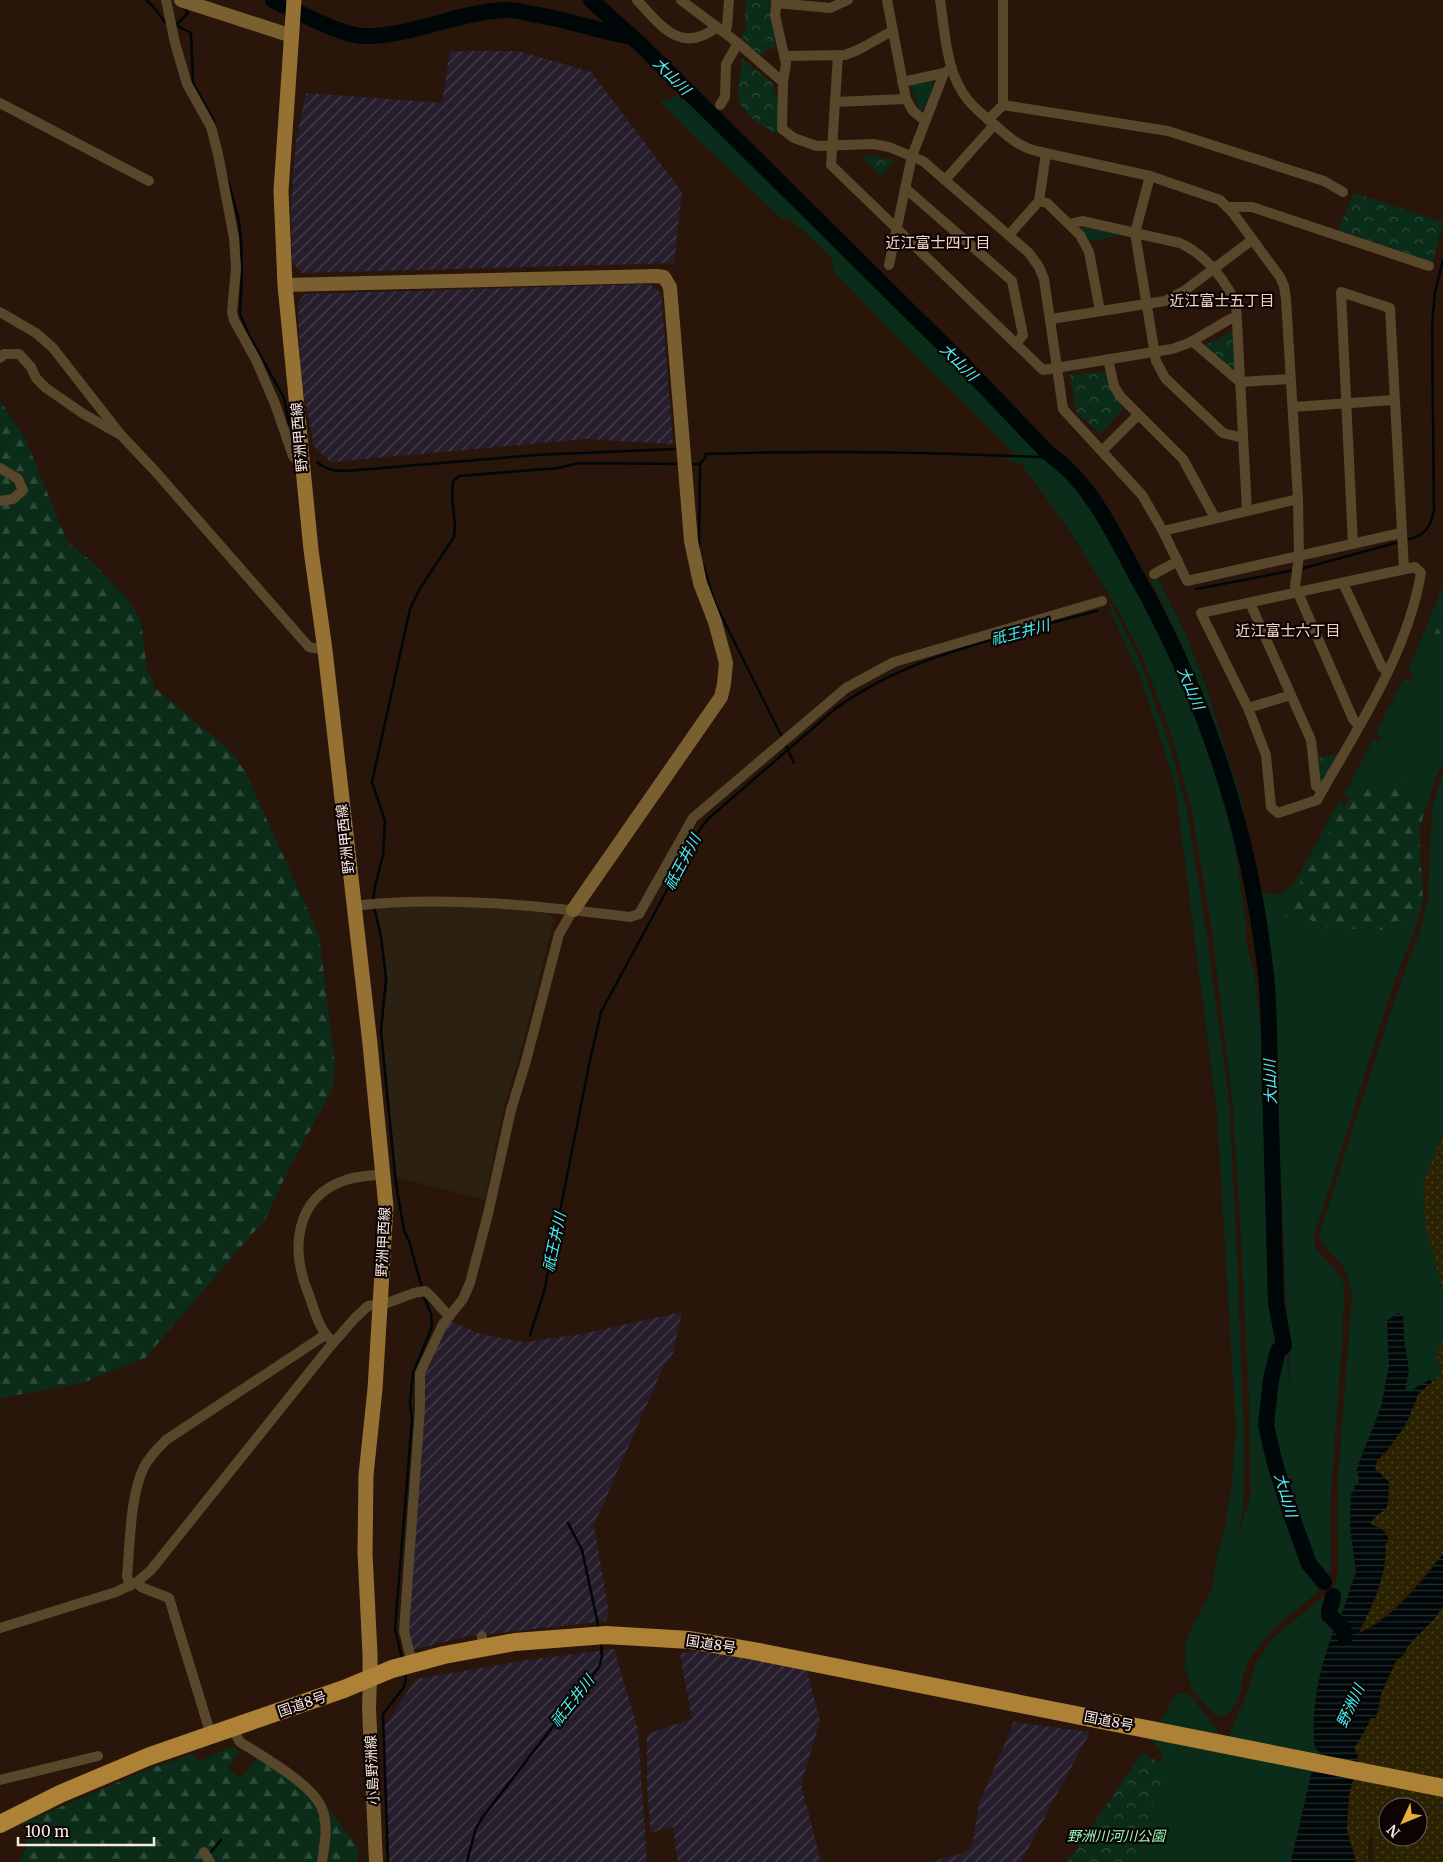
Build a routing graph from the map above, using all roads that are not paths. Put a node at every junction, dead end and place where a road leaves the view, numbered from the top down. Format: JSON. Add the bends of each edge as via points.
{"nodes":[{"id":1,"x":166,"y":0,"type":"edge"},
{"id":2,"x":181,"y":0,"type":"edge"},
{"id":3,"x":294,"y":0,"type":"edge"},
{"id":4,"x":637,"y":0,"type":"edge"},
{"id":5,"x":682,"y":0,"type":"edge"},
{"id":6,"x":728,"y":0,"type":"edge"},
{"id":7,"x":848,"y":0,"type":"edge"},
{"id":8,"x":887,"y":0,"type":"edge"},
{"id":9,"x":940,"y":0,"type":"edge"},
{"id":10,"x":1003,"y":0,"type":"edge"},
{"id":11,"x":776,"y":2,"type":"edge"},
{"id":12,"x":721,"y":30,"type":"junction"},
{"id":13,"x":892,"y":31,"type":"junction"},
{"id":14,"x":292,"y":36,"type":"junction"},
{"id":15,"x":738,"y":43,"type":"junction"},
{"id":16,"x":838,"y":55,"type":"junction"},
{"id":17,"x":784,"y":56,"type":"junction"},
{"id":18,"x":948,"y":70,"type":"junction"},
{"id":19,"x":783,"y":82,"type":"junction"},
{"id":20,"x":902,"y":82,"type":"junction"},
{"id":21,"x":906,"y":99,"type":"junction"},
{"id":22,"x":835,"y":102,"type":"junction"},
{"id":23,"x":0,"y":103,"type":"edge"},
{"id":24,"x":720,"y":105,"type":"dead end"},
{"id":25,"x":1002,"y":105,"type":"junction"},
{"id":26,"x":925,"y":121,"type":"junction"},
{"id":27,"x":991,"y":122,"type":"junction"},
{"id":28,"x":832,"y":146,"type":"junction"},
{"id":29,"x":1046,"y":154,"type":"junction"},
{"id":30,"x":912,"y":156,"type":"junction"},
{"id":31,"x":1150,"y":176,"type":"junction"},
{"id":32,"x":945,"y":180,"type":"junction"},
{"id":33,"x":149,"y":181,"type":"dead end"},
{"id":34,"x":905,"y":188,"type":"junction"},
{"id":35,"x":1344,"y":192,"type":"dead end"},
{"id":36,"x":1039,"y":200,"type":"junction"},
{"id":37,"x":1226,"y":207,"type":"junction"},
{"id":38,"x":1069,"y":224,"type":"junction"},
{"id":39,"x":897,"y":228,"type":"junction"},
{"id":40,"x":1136,"y":233,"type":"junction"},
{"id":41,"x":1009,"y":236,"type":"junction"},
{"id":42,"x":1252,"y":240,"type":"junction"},
{"id":43,"x":889,"y":265,"type":"dead end"},
{"id":44,"x":1429,"y":266,"type":"dead end"},
{"id":45,"x":1214,"y":269,"type":"junction"},
{"id":46,"x":286,"y":285,"type":"junction"},
{"id":47,"x":1146,"y":303,"type":"junction"},
{"id":48,"x":1100,"y":311,"type":"junction"},
{"id":49,"x":0,"y":312,"type":"edge"},
{"id":50,"x":1236,"y":318,"type":"junction"},
{"id":51,"x":1051,"y":319,"type":"junction"},
{"id":52,"x":1192,"y":341,"type":"junction"},
{"id":53,"x":1016,"y":344,"type":"junction"},
{"id":54,"x":1154,"y":352,"type":"junction"},
{"id":55,"x":0,"y":358,"type":"edge"},
{"id":56,"x":1108,"y":360,"type":"junction"},
{"id":57,"x":1058,"y":368,"type":"junction"},
{"id":58,"x":1290,"y":379,"type":"junction"},
{"id":59,"x":1240,"y":382,"type":"junction"},
{"id":60,"x":1394,"y":400,"type":"junction"},
{"id":61,"x":1346,"y":403,"type":"junction"},
{"id":62,"x":1292,"y":407,"type":"junction"},
{"id":63,"x":1138,"y":415,"type":"junction"},
{"id":64,"x":121,"y":435,"type":"junction"},
{"id":65,"x":1243,"y":438,"type":"junction"},
{"id":66,"x":1102,"y":451,"type":"junction"},
{"id":67,"x":302,"y":465,"type":"junction"},
{"id":68,"x":0,"y":468,"type":"edge"},
{"id":69,"x":1298,"y":500,"type":"junction"},
{"id":70,"x":0,"y":501,"type":"edge"},
{"id":71,"x":1247,"y":511,"type":"junction"},
{"id":72,"x":1215,"y":518,"type":"junction"},
{"id":73,"x":1163,"y":531,"type":"junction"},
{"id":74,"x":1401,"y":533,"type":"junction"},
{"id":75,"x":1353,"y":544,"type":"junction"},
{"id":76,"x":1300,"y":556,"type":"junction"},
{"id":77,"x":1178,"y":561,"type":"junction"},
{"id":78,"x":1404,"y":569,"type":"junction"},
{"id":79,"x":1154,"y":574,"type":"dead end"},
{"id":80,"x":1343,"y":583,"type":"junction"},
{"id":81,"x":1298,"y":592,"type":"junction"},
{"id":82,"x":1102,"y":602,"type":"dead end"},
{"id":83,"x":1250,"y":603,"type":"junction"},
{"id":84,"x":325,"y":650,"type":"junction"},
{"id":85,"x":1387,"y":671,"type":"junction"},
{"id":86,"x":1291,"y":695,"type":"junction"},
{"id":87,"x":1248,"y":708,"type":"junction"},
{"id":88,"x":1359,"y":726,"type":"junction"},
{"id":89,"x":1322,"y":791,"type":"junction"},
{"id":90,"x":353,"y":906,"type":"junction"},
{"id":91,"x":573,"y":910,"type":"junction"},
{"id":92,"x":384,"y":1174,"type":"junction"},
{"id":93,"x":380,"y":1304,"type":"junction"},
{"id":94,"x":450,"y":1316,"type":"junction"},
{"id":95,"x":325,"y":1334,"type":"junction"},
{"id":96,"x":334,"y":1342,"type":"junction"},
{"id":97,"x":133,"y":1584,"type":"junction"},
{"id":98,"x":0,"y":1628,"type":"edge"},
{"id":99,"x":412,"y":1663,"type":"junction"},
{"id":100,"x":370,"y":1679,"type":"junction"},
{"id":101,"x":234,"y":1727,"type":"junction"},
{"id":102,"x":211,"y":1735,"type":"junction"},
{"id":103,"x":98,"y":1756,"type":"dead end"},
{"id":104,"x":0,"y":1780,"type":"edge"},
{"id":105,"x":1443,"y":1788,"type":"edge"},
{"id":106,"x":0,"y":1824,"type":"edge"},
{"id":107,"x":204,"y":1852,"type":"dead end"},
{"id":108,"x":210,"y":1862,"type":"edge"},
{"id":109,"x":322,"y":1862,"type":"edge"},
{"id":110,"x":376,"y":1862,"type":"edge"}],
"edges":[{"from":1,"to":67,"type":"street","via":[[187,84],[210,127],[218,154],[234,238],[234,320],[256,360],[293,456]]},
{"from":2,"to":14,"type":"street"},
{"from":3,"to":14,"type":"main road","name":"野洲甲西線"},
{"from":4,"to":12,"type":"street","via":[[674,36],[687,39]]},
{"from":5,"to":12,"type":"street"},
{"from":6,"to":12,"type":"street","via":[[727,27]]},
{"from":7,"to":11,"type":"street","via":[[830,8]]},
{"from":8,"to":13,"type":"street"},
{"from":9,"to":18,"type":"street"},
{"from":10,"to":25,"type":"street"},
{"from":11,"to":17,"type":"street","via":[[775,15]]},
{"from":12,"to":15,"type":"street"},
{"from":13,"to":16,"type":"street","via":[[860,49]]},
{"from":13,"to":20,"type":"street"},
{"from":14,"to":46,"type":"main road","name":"野洲甲西線","via":[[281,191]]},
{"from":15,"to":19,"type":"street"},
{"from":15,"to":24,"type":"street","via":[[726,64],[725,97]]},
{"from":16,"to":17,"type":"street"},
{"from":16,"to":22,"type":"street"},
{"from":17,"to":19,"type":"street"},
{"from":18,"to":20,"type":"street"},
{"from":18,"to":26,"type":"street"},
{"from":18,"to":27,"type":"street","via":[[967,100]]},
{"from":19,"to":28,"type":"street","via":[[782,129],[794,138],[817,146]]},
{"from":20,"to":21,"type":"street"},
{"from":21,"to":22,"type":"street"},
{"from":21,"to":26,"type":"street"},
{"from":22,"to":28,"type":"street"},
{"from":23,"to":33,"type":"street"},
{"from":25,"to":27,"type":"street"},
{"from":25,"to":35,"type":"street","via":[[1168,131],[1324,180]]},
{"from":26,"to":30,"type":"street"},
{"from":27,"to":29,"type":"street","via":[[1024,147]]},
{"from":27,"to":32,"type":"street"},
{"from":28,"to":30,"type":"street","via":[[873,144]]},
{"from":28,"to":39,"type":"street","via":[[831,165]]},
{"from":29,"to":31,"type":"street"},
{"from":29,"to":36,"type":"street"},
{"from":30,"to":32,"type":"street"},
{"from":30,"to":34,"type":"street"},
{"from":31,"to":37,"type":"street","via":[[1220,200]]},
{"from":31,"to":40,"type":"street"},
{"from":32,"to":41,"type":"street"},
{"from":34,"to":39,"type":"street"},
{"from":34,"to":53,"type":"street","via":[[1012,281],[1023,335]]},
{"from":36,"to":38,"type":"street","via":[[1048,202]]},
{"from":36,"to":41,"type":"street"},
{"from":37,"to":42,"type":"street"},
{"from":37,"to":44,"type":"street","via":[[1252,207]]},
{"from":38,"to":40,"type":"street","via":[[1082,221]]},
{"from":38,"to":48,"type":"street","via":[[1080,235],[1089,252]]},
{"from":39,"to":43,"type":"street"},
{"from":39,"to":53,"type":"street"},
{"from":40,"to":45,"type":"street","via":[[1180,242],[1195,250]]},
{"from":40,"to":47,"type":"street"},
{"from":41,"to":51,"type":"street","via":[[1040,267]]},
{"from":42,"to":45,"type":"street"},
{"from":42,"to":58,"type":"street","via":[[1284,286]]},
{"from":45,"to":47,"type":"street","via":[[1165,301]]},
{"from":45,"to":50,"type":"street","via":[[1236,303]]},
{"from":46,"to":67,"type":"main road","name":"野洲甲西線"},
{"from":46,"to":91,"type":"street","via":[[656,276],[664,277],[670,286],[691,541],[700,583],[716,622],[726,663],[724,684],[721,697]]},
{"from":47,"to":48,"type":"street"},
{"from":47,"to":54,"type":"street"},
{"from":48,"to":51,"type":"street"},
{"from":49,"to":64,"type":"street","via":[[36,333],[53,348]]},
{"from":50,"to":52,"type":"street"},
{"from":50,"to":59,"type":"street"},
{"from":51,"to":57,"type":"street"},
{"from":52,"to":54,"type":"street"},
{"from":52,"to":59,"type":"street"},
{"from":53,"to":57,"type":"street","via":[[1043,370]]},
{"from":54,"to":56,"type":"street"},
{"from":54,"to":65,"type":"street","via":[[1165,378],[1222,432]]},
{"from":55,"to":64,"type":"street","via":[[4,354],[19,354],[36,378],[58,397]]},
{"from":56,"to":57,"type":"street"},
{"from":56,"to":63,"type":"street","via":[[1114,386]]},
{"from":57,"to":66,"type":"street","via":[[1064,409]]},
{"from":58,"to":59,"type":"street"},
{"from":58,"to":62,"type":"street"},
{"from":59,"to":65,"type":"street"},
{"from":60,"to":61,"type":"street"},
{"from":60,"to":61,"type":"street","via":[[1390,308],[1341,292]]},
{"from":60,"to":74,"type":"street"},
{"from":61,"to":62,"type":"street"},
{"from":61,"to":75,"type":"street"},
{"from":62,"to":69,"type":"street"},
{"from":63,"to":66,"type":"street"},
{"from":63,"to":72,"type":"street","via":[[1183,459]]},
{"from":64,"to":84,"type":"street","via":[[309,647]]},
{"from":65,"to":71,"type":"street"},
{"from":66,"to":73,"type":"street","via":[[1142,495]]},
{"from":67,"to":84,"type":"main road","name":"野洲甲西線"},
{"from":68,"to":70,"type":"street","via":[[18,479],[23,490],[13,498]]},
{"from":69,"to":71,"type":"street"},
{"from":69,"to":76,"type":"street"},
{"from":71,"to":72,"type":"street"},
{"from":72,"to":73,"type":"street"},
{"from":73,"to":77,"type":"street"},
{"from":74,"to":75,"type":"street"},
{"from":74,"to":78,"type":"street"},
{"from":75,"to":76,"type":"street"},
{"from":76,"to":77,"type":"street","via":[[1187,581]]},
{"from":76,"to":81,"type":"street","via":[[1295,586]]},
{"from":77,"to":79,"type":"street"},
{"from":78,"to":80,"type":"street"},
{"from":78,"to":85,"type":"street","via":[[1415,567],[1422,573],[1418,596]]},
{"from":80,"to":81,"type":"street"},
{"from":80,"to":85,"type":"street","via":[[1382,667]]},
{"from":81,"to":83,"type":"street"},
{"from":81,"to":88,"type":"street","via":[[1353,719]]},
{"from":82,"to":91,"type":"street","via":[[894,662],[846,688],[694,818],[639,914],[630,917]]},
{"from":83,"to":86,"type":"street"},
{"from":83,"to":87,"type":"street","via":[[1201,613]]},
{"from":84,"to":90,"type":"main road","name":"野洲甲西線"},
{"from":85,"to":88,"type":"street"},
{"from":86,"to":87,"type":"street"},
{"from":86,"to":89,"type":"street","via":[[1311,740],[1316,786]]},
{"from":87,"to":89,"type":"street","via":[[1266,755],[1271,807],[1278,813],[1317,800]]},
{"from":88,"to":89,"type":"street"},
{"from":90,"to":91,"type":"street","via":[[446,902]]},
{"from":90,"to":92,"type":"main road","name":"野洲甲西線"},
{"from":91,"to":94,"type":"street","via":[[559,934],[511,1110],[470,1283]]},
{"from":92,"to":93,"type":"main road","name":"野洲甲西線","via":[[386,1207]]},
{"from":92,"to":95,"type":"street","via":[[347,1179],[328,1188],[313,1201],[302,1218],[298,1238],[299,1263],[304,1284]]},
{"from":93,"to":94,"type":"street","via":[[424,1291]]},
{"from":93,"to":96,"type":"street","via":[[368,1306]]},
{"from":93,"to":100,"type":"main road","name":"野洲甲西線","via":[[366,1475],[365,1553]]},
{"from":94,"to":99,"type":"street","via":[[443,1324],[420,1374],[404,1630]]},
{"from":95,"to":96,"type":"street"},
{"from":95,"to":97,"type":"street","via":[[166,1440],[151,1456],[143,1468],[135,1494],[127,1576]]},
{"from":96,"to":97,"type":"street","via":[[151,1570]]},
{"from":97,"to":98,"type":"street"},
{"from":97,"to":102,"type":"street","via":[[169,1598]]},
{"from":99,"to":100,"type":"highway","name":"国道8号"},
{"from":99,"to":105,"type":"highway","name":"国道8号","via":[[482,1642],[606,1635],[690,1640]]},
{"from":100,"to":101,"type":"highway","name":"国道8号"},
{"from":100,"to":110,"type":"street","name":"小島野洲線"},
{"from":101,"to":102,"type":"highway","name":"国道8号"},
{"from":101,"to":109,"type":"street","via":[[240,1742],[300,1783],[319,1801],[326,1823]]},
{"from":102,"to":106,"type":"highway","name":"国道8号","via":[[94,1778]]},
{"from":103,"to":104,"type":"street"},
{"from":107,"to":108,"type":"street"}]}
